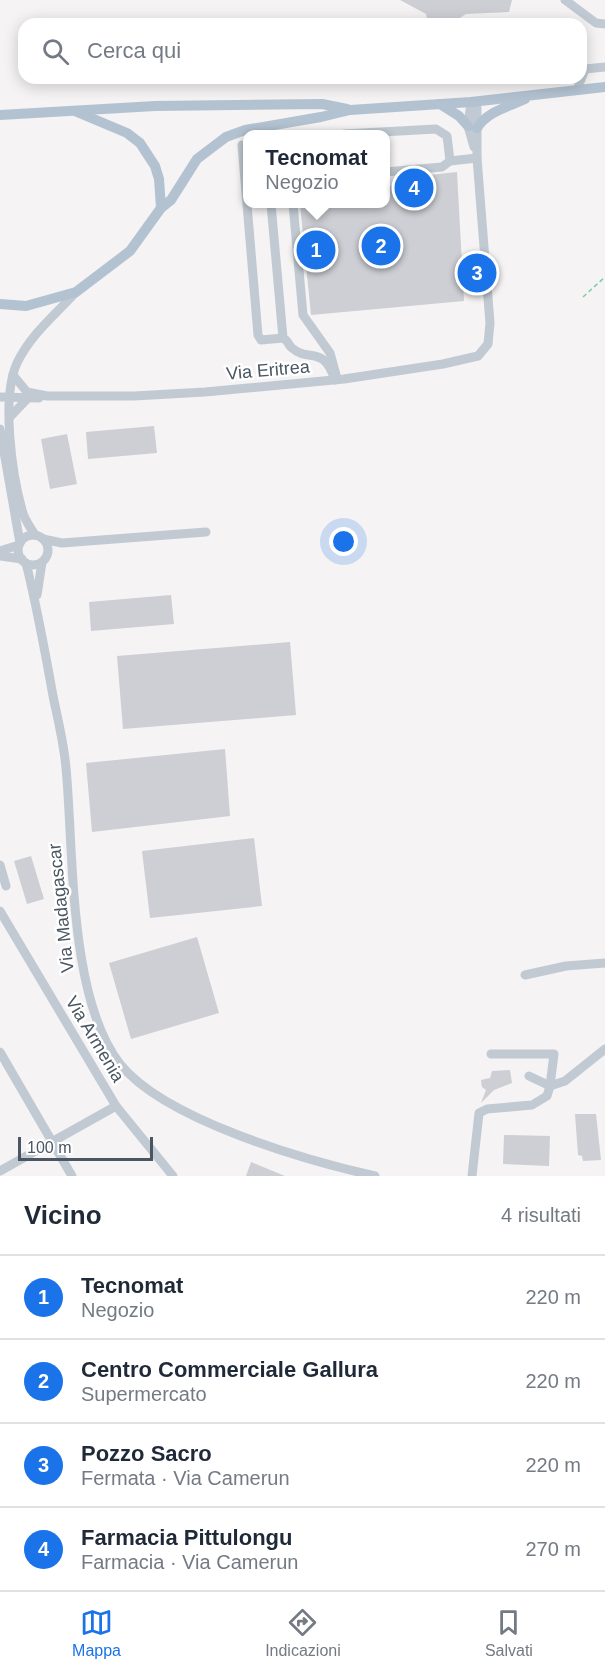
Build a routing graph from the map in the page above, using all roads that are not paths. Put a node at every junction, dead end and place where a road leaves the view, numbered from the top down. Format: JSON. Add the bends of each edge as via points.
{"nodes":[{"id":1,"x":565,"y":0,"type":"edge"},
{"id":2,"x":605,"y":24,"type":"edge"},
{"id":3,"x":605,"y":67,"type":"edge"},
{"id":4,"x":587,"y":69,"type":"edge"},
{"id":5,"x":579,"y":84,"type":"edge"},
{"id":6,"x":605,"y":87,"type":"edge"},
{"id":7,"x":577,"y":90,"type":"junction"},
{"id":8,"x":536,"y":94,"type":"junction"},
{"id":9,"x":471,"y":102,"type":"junction"},
{"id":10,"x":440,"y":104,"type":"junction"},
{"id":11,"x":350,"y":110,"type":"junction"},
{"id":12,"x":74,"y":111,"type":"junction"},
{"id":13,"x":0,"y":115,"type":"edge"},
{"id":14,"x":473,"y":127,"type":"junction"},
{"id":15,"x":243,"y":130,"type":"edge"},
{"id":16,"x":244,"y":130,"type":"edge"},
{"id":17,"x":390,"y":132,"type":"edge"},
{"id":18,"x":477,"y":158,"type":"junction"},
{"id":19,"x":450,"y":161,"type":"junction"},
{"id":20,"x":390,"y":172,"type":"edge"},
{"id":21,"x":161,"y":208,"type":"junction"},
{"id":22,"x":247,"y":208,"type":"edge"},
{"id":23,"x":271,"y":208,"type":"edge"},
{"id":24,"x":293,"y":208,"type":"edge"},
{"id":25,"x":76,"y":292,"type":"junction"},
{"id":26,"x":0,"y":304,"type":"edge"},
{"id":27,"x":283,"y":338,"type":"junction"},
{"id":28,"x":14,"y":375,"type":"junction"},
{"id":29,"x":336,"y":380,"type":"junction"},
{"id":30,"x":47,"y":396,"type":"junction"},
{"id":31,"x":0,"y":397,"type":"edge"},
{"id":32,"x":10,"y":399,"type":"junction"},
{"id":33,"x":27,"y":399,"type":"junction"},
{"id":34,"x":10,"y":417,"type":"junction"},
{"id":35,"x":0,"y":429,"type":"edge"},
{"id":36,"x":206,"y":532,"type":"dead end"},
{"id":37,"x":39,"y":537,"type":"junction"},
{"id":38,"x":62,"y":543,"type":"junction"},
{"id":39,"x":20,"y":544,"type":"junction"},
{"id":40,"x":0,"y":551,"type":"edge"},
{"id":41,"x":0,"y":556,"type":"edge"},
{"id":42,"x":44,"y":559,"type":"junction"},
{"id":43,"x":24,"y":561,"type":"junction"},
{"id":44,"x":37,"y":607,"type":"junction"},
{"id":45,"x":0,"y":865,"type":"edge"},
{"id":46,"x":6,"y":886,"type":"dead end"},
{"id":47,"x":0,"y":911,"type":"edge"},
{"id":48,"x":605,"y":963,"type":"edge"},
{"id":49,"x":525,"y":975,"type":"dead end"},
{"id":50,"x":605,"y":1050,"type":"edge"},
{"id":51,"x":0,"y":1053,"type":"edge"},
{"id":52,"x":491,"y":1054,"type":"dead end"},
{"id":53,"x":529,"y":1076,"type":"dead end"},
{"id":54,"x":550,"y":1086,"type":"junction"},
{"id":55,"x":116,"y":1107,"type":"junction"},
{"id":56,"x":52,"y":1142,"type":"junction"},
{"id":57,"x":0,"y":1171,"type":"edge"},
{"id":58,"x":72,"y":1176,"type":"edge"},
{"id":59,"x":173,"y":1176,"type":"edge"},
{"id":60,"x":375,"y":1176,"type":"edge"},
{"id":61,"x":472,"y":1176,"type":"edge"}],
"edges":[{"from":1,"to":2,"type":"street"},
{"from":3,"to":4,"type":"street"},
{"from":5,"to":7,"type":"street"},
{"from":6,"to":7,"type":"main road"},
{"from":7,"to":8,"type":"main road"},
{"from":8,"to":9,"type":"main road"},
{"from":8,"to":14,"type":"main road","via":[[491,114]]},
{"from":9,"to":10,"type":"main road"},
{"from":9,"to":14,"type":"street","via":[[477,108]]},
{"from":10,"to":11,"type":"main road"},
{"from":10,"to":14,"type":"main road"},
{"from":11,"to":12,"type":"main road","via":[[322,104]]},
{"from":11,"to":16,"type":"main road"},
{"from":12,"to":13,"type":"main road"},
{"from":12,"to":21,"type":"main road","via":[[127,133],[140,143],[155,166]]},
{"from":14,"to":18,"type":"street"},
{"from":15,"to":21,"type":"main road","via":[[226,137],[197,159],[171,200]]},
{"from":17,"to":19,"type":"street","via":[[436,129],[447,136]]},
{"from":18,"to":19,"type":"street"},
{"from":18,"to":29,"type":"street","name":"Via Eritrea","via":[[490,322],[486,348],[466,360]]},
{"from":19,"to":20,"type":"street","via":[[442,167]]},
{"from":21,"to":25,"type":"main road","via":[[130,251]]},
{"from":22,"to":27,"type":"street","via":[[258,335],[261,340]]},
{"from":23,"to":27,"type":"street"},
{"from":24,"to":29,"type":"street","via":[[303,315],[333,358]]},
{"from":25,"to":26,"type":"main road","via":[[26,306]]},
{"from":25,"to":28,"type":"street","via":[[34,335]]},
{"from":27,"to":29,"type":"street","via":[[293,349],[325,361]]},
{"from":28,"to":30,"type":"street","name":"Via Eritrea","via":[[27,392]]},
{"from":28,"to":32,"type":"street"},
{"from":29,"to":30,"type":"street","name":"Via Eritrea","via":[[134,396]]},
{"from":30,"to":33,"type":"street","name":"Via Eritrea"},
{"from":31,"to":32,"type":"street"},
{"from":32,"to":33,"type":"street","name":"Via Eritrea"},
{"from":32,"to":34,"type":"street"},
{"from":33,"to":34,"type":"street"},
{"from":34,"to":37,"type":"street","via":[[22,510]]},
{"from":35,"to":39,"type":"street"},
{"from":36,"to":38,"type":"street"},
{"from":37,"to":38,"type":"street"},
{"from":37,"to":39,"type":"street","via":[[26,537]]},
{"from":37,"to":42,"type":"street","via":[[48,547]]},
{"from":38,"to":42,"type":"street"},
{"from":39,"to":40,"type":"street"},
{"from":39,"to":43,"type":"street"},
{"from":41,"to":43,"type":"street"},
{"from":42,"to":43,"type":"street","via":[[36,564]]},
{"from":42,"to":44,"type":"street","name":"Via Madagascar"},
{"from":43,"to":44,"type":"street","name":"Via Madagascar"},
{"from":44,"to":60,"type":"street","name":"Via Madagascar","via":[[66,766],[80,953],[94,1014],[120,1063],[162,1099],[197,1117],[310,1161]]},
{"from":45,"to":46,"type":"street"},
{"from":47,"to":55,"type":"street","name":"Via Armenia"},
{"from":48,"to":49,"type":"street"},
{"from":50,"to":54,"type":"street","via":[[565,1081]]},
{"from":51,"to":56,"type":"street"},
{"from":52,"to":54,"type":"street","via":[[554,1054]]},
{"from":53,"to":54,"type":"street"},
{"from":54,"to":61,"type":"street","via":[[547,1096],[531,1105],[479,1113]]},
{"from":55,"to":56,"type":"street"},
{"from":55,"to":59,"type":"street","name":"Via Armenia"},
{"from":56,"to":57,"type":"street"},
{"from":56,"to":58,"type":"street"}]}
